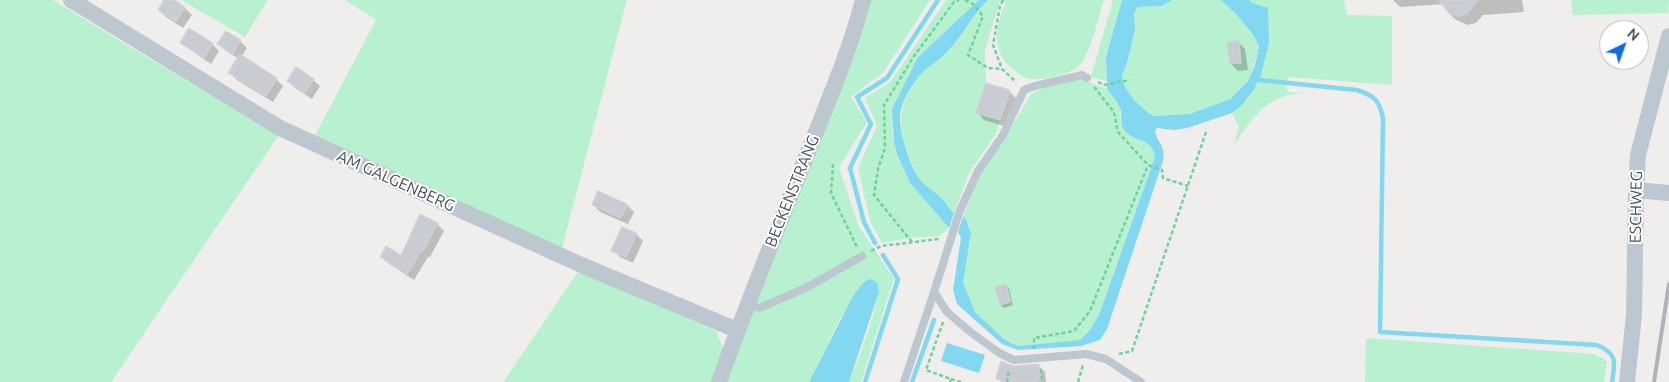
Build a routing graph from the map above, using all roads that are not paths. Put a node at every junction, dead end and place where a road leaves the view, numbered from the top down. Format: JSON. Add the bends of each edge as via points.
{"nodes":[{"id":1,"x":71,"y":0,"type":"edge"},
{"id":2,"x":863,"y":0,"type":"edge"},
{"id":3,"x":1669,"y":36,"type":"edge"},
{"id":4,"x":1087,"y":78,"type":"road end"},
{"id":5,"x":1636,"y":190,"type":"junction"},
{"id":6,"x":1669,"y":193,"type":"edge"},
{"id":7,"x":862,"y":256,"type":"road end"},
{"id":8,"x":934,"y":292,"type":"junction"},
{"id":9,"x":747,"y":304,"type":"junction"},
{"id":10,"x":737,"y":330,"type":"junction"},
{"id":11,"x":719,"y":382,"type":"edge"},
{"id":12,"x":904,"y":382,"type":"edge"},
{"id":13,"x":1141,"y":382,"type":"edge"},
{"id":14,"x":1627,"y":382,"type":"edge"}],
"edges":[{"from":1,"to":10,"type":"street","name":"AM GALGENBERG","via":[[280,128],[586,267]]},
{"from":2,"to":9,"type":"street","name":"BECKENSTRANG","via":[[825,109]]},
{"from":3,"to":5,"type":"street","name":"ESCHWEG","via":[[1640,143]]},
{"from":4,"to":8,"type":"lane","via":[[1082,75],[1024,90],[1003,135],[978,171],[959,212]]},
{"from":5,"to":6,"type":"street"},
{"from":5,"to":14,"type":"street","name":"ESCHWEG","via":[[1634,315]]},
{"from":7,"to":9,"type":"lane","via":[[806,288],[758,308]]},
{"from":8,"to":12,"type":"lane"},
{"from":8,"to":13,"type":"lane","via":[[947,312],[994,349],[1014,360],[1086,354],[1106,358]]},
{"from":9,"to":10,"type":"street","name":"BECKENSTRANG"},
{"from":10,"to":11,"type":"street","name":"BECKENSTRANG"}]}
